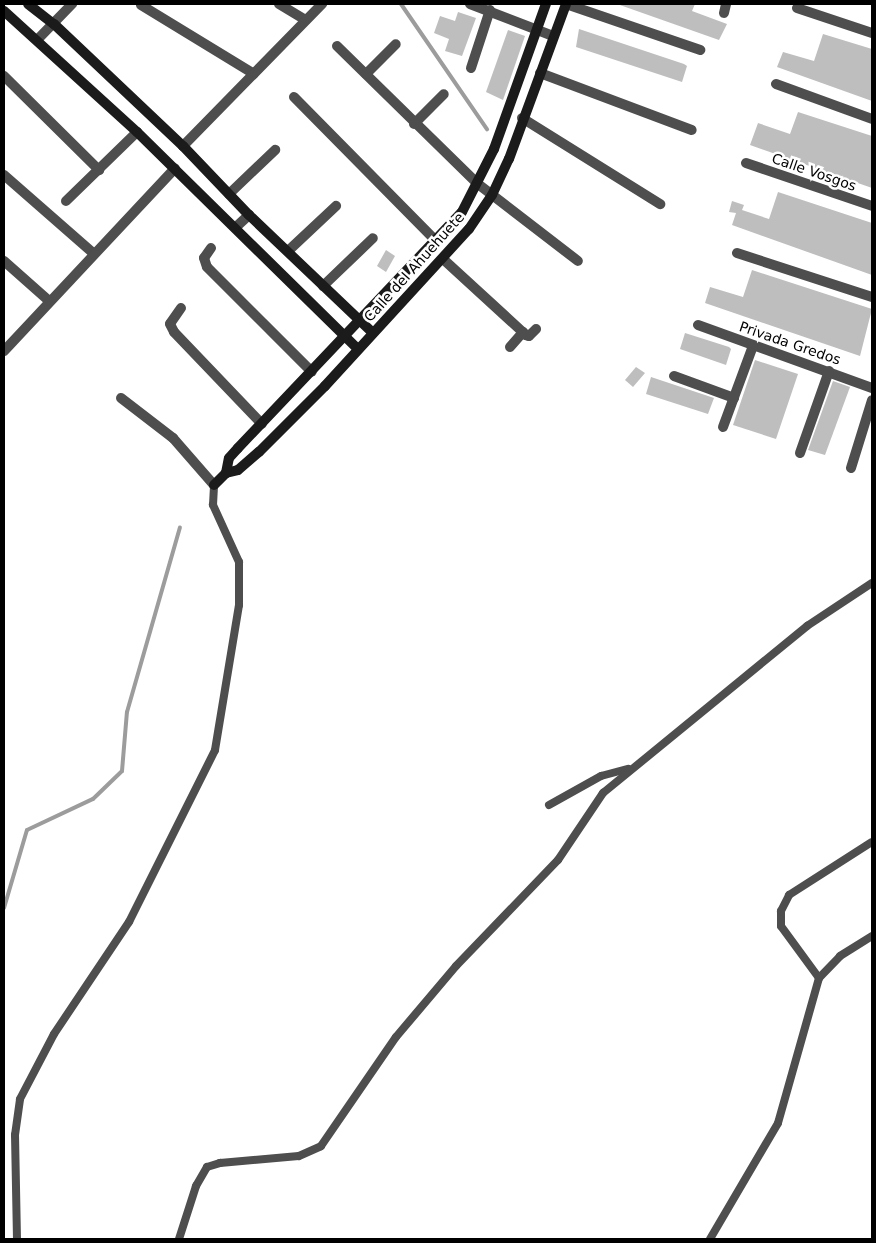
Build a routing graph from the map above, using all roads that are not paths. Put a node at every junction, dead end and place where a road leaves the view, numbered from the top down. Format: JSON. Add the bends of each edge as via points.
{"nodes":[{"id":1,"x":28,"y":4,"type":"edge"},
{"id":2,"x":72,"y":4,"type":"edge"},
{"id":3,"x":279,"y":4,"type":"edge"},
{"id":4,"x":322,"y":4,"type":"edge"},
{"id":5,"x":470,"y":4,"type":"edge"},
{"id":6,"x":546,"y":4,"type":"edge"},
{"id":7,"x":566,"y":4,"type":"edge"},
{"id":8,"x":141,"y":5,"type":"dead end"},
{"id":9,"x":797,"y":8,"type":"dead end"},
{"id":10,"x":4,"y":10,"type":"edge"},
{"id":11,"x":490,"y":10,"type":"junction"},
{"id":12,"x":306,"y":20,"type":"junction"},
{"id":13,"x":54,"y":24,"type":"junction"},
{"id":14,"x":536,"y":27,"type":"junction"},
{"id":15,"x":872,"y":33,"type":"edge"},
{"id":16,"x":553,"y":36,"type":"junction"},
{"id":17,"x":38,"y":39,"type":"junction"},
{"id":18,"x":396,"y":44,"type":"dead end"},
{"id":19,"x":337,"y":46,"type":"dead end"},
{"id":20,"x":700,"y":50,"type":"dead end"},
{"id":21,"x":471,"y":68,"type":"dead end"},
{"id":22,"x":254,"y":74,"type":"junction"},
{"id":23,"x":366,"y":74,"type":"junction"},
{"id":24,"x":540,"y":74,"type":"junction"},
{"id":25,"x":4,"y":76,"type":"edge"},
{"id":26,"x":776,"y":84,"type":"dead end"},
{"id":27,"x":444,"y":94,"type":"dead end"},
{"id":28,"x":294,"y":97,"type":"dead end"},
{"id":29,"x":522,"y":118,"type":"junction"},
{"id":30,"x":872,"y":119,"type":"edge"},
{"id":31,"x":414,"y":124,"type":"junction"},
{"id":32,"x":692,"y":130,"type":"dead end"},
{"id":33,"x":138,"y":132,"type":"junction"},
{"id":34,"x":183,"y":146,"type":"junction"},
{"id":35,"x":275,"y":150,"type":"dead end"},
{"id":36,"x":746,"y":163,"type":"dead end"},
{"id":37,"x":175,"y":168,"type":"junction"},
{"id":38,"x":100,"y":170,"type":"junction"},
{"id":39,"x":4,"y":175,"type":"edge"},
{"id":40,"x":478,"y":184,"type":"junction"},
{"id":41,"x":229,"y":194,"type":"junction"},
{"id":42,"x":492,"y":194,"type":"junction"},
{"id":43,"x":66,"y":201,"type":"dead end"},
{"id":44,"x":660,"y":204,"type":"dead end"},
{"id":45,"x":336,"y":206,"type":"dead end"},
{"id":46,"x":872,"y":206,"type":"edge"},
{"id":47,"x":249,"y":215,"type":"junction"},
{"id":48,"x":236,"y":227,"type":"junction"},
{"id":49,"x":373,"y":238,"type":"dead end"},
{"id":50,"x":436,"y":241,"type":"junction"},
{"id":51,"x":211,"y":248,"type":"dead end"},
{"id":52,"x":288,"y":251,"type":"junction"},
{"id":53,"x":93,"y":253,"type":"junction"},
{"id":54,"x":737,"y":253,"type":"dead end"},
{"id":55,"x":443,"y":259,"type":"junction"},
{"id":56,"x":4,"y":261,"type":"edge"},
{"id":57,"x":578,"y":261,"type":"dead end"},
{"id":58,"x":323,"y":286,"type":"junction"},
{"id":59,"x":872,"y":297,"type":"edge"},
{"id":60,"x":49,"y":301,"type":"junction"},
{"id":61,"x":181,"y":308,"type":"dead end"},
{"id":62,"x":360,"y":320,"type":"junction"},
{"id":63,"x":698,"y":325,"type":"dead end"},
{"id":64,"x":536,"y":328,"type":"dead end"},
{"id":65,"x":373,"y":332,"type":"junction"},
{"id":66,"x":523,"y":332,"type":"junction"},
{"id":67,"x":344,"y":337,"type":"junction"},
{"id":68,"x":753,"y":346,"type":"junction"},
{"id":69,"x":510,"y":347,"type":"dead end"},
{"id":70,"x":358,"y":349,"type":"junction"},
{"id":71,"x":4,"y":351,"type":"edge"},
{"id":72,"x":829,"y":371,"type":"junction"},
{"id":73,"x":312,"y":372,"type":"junction"},
{"id":74,"x":674,"y":376,"type":"dead end"},
{"id":75,"x":872,"y":388,"type":"edge"},
{"id":76,"x":121,"y":398,"type":"dead end"},
{"id":77,"x":734,"y":398,"type":"junction"},
{"id":78,"x":872,"y":400,"type":"edge"},
{"id":79,"x":262,"y":424,"type":"junction"},
{"id":80,"x":724,"y":427,"type":"dead end"},
{"id":81,"x":800,"y":453,"type":"dead end"},
{"id":82,"x":850,"y":468,"type":"dead end"},
{"id":83,"x":226,"y":473,"type":"junction"},
{"id":84,"x":214,"y":485,"type":"junction"},
{"id":85,"x":872,"y":583,"type":"edge"},
{"id":86,"x":632,"y":768,"type":"junction"},
{"id":87,"x":549,"y":805,"type":"dead end"},
{"id":88,"x":872,"y":842,"type":"edge"},
{"id":89,"x":872,"y":936,"type":"edge"},
{"id":90,"x":819,"y":978,"type":"junction"},
{"id":91,"x":17,"y":1239,"type":"edge"},
{"id":92,"x":180,"y":1239,"type":"edge"},
{"id":93,"x":710,"y":1239,"type":"edge"}],
"edges":[{"from":1,"to":13,"type":"street"},
{"from":2,"to":13,"type":"street"},
{"from":3,"to":12,"type":"street"},
{"from":4,"to":12,"type":"street"},
{"from":5,"to":11,"type":"street"},
{"from":6,"to":14,"type":"street","name":"Calle del Ahuehuete"},
{"from":7,"to":16,"type":"street","name":"Calle del Ahuehuete"},
{"from":7,"to":20,"type":"street"},
{"from":8,"to":22,"type":"street"},
{"from":9,"to":15,"type":"street"},
{"from":10,"to":17,"type":"street"},
{"from":11,"to":14,"type":"street"},
{"from":11,"to":21,"type":"street"},
{"from":12,"to":22,"type":"street"},
{"from":13,"to":17,"type":"street"},
{"from":13,"to":34,"type":"street"},
{"from":14,"to":16,"type":"street"},
{"from":14,"to":40,"type":"street","name":"Calle del Ahuehuete","via":[[508,111]]},
{"from":16,"to":24,"type":"street","name":"Calle del Ahuehuete"},
{"from":17,"to":33,"type":"street"},
{"from":18,"to":23,"type":"street"},
{"from":19,"to":23,"type":"street"},
{"from":22,"to":34,"type":"street"},
{"from":23,"to":31,"type":"street"},
{"from":24,"to":29,"type":"street","name":"Calle del Ahuehuete"},
{"from":24,"to":32,"type":"street"},
{"from":25,"to":38,"type":"street"},
{"from":26,"to":30,"type":"street"},
{"from":27,"to":31,"type":"street"},
{"from":28,"to":50,"type":"street"},
{"from":29,"to":42,"type":"street","name":"Calle del Ahuehuete","via":[[509,159]]},
{"from":29,"to":44,"type":"street"},
{"from":31,"to":40,"type":"street"},
{"from":33,"to":37,"type":"street"},
{"from":33,"to":38,"type":"street"},
{"from":34,"to":41,"type":"street"},
{"from":35,"to":41,"type":"street"},
{"from":36,"to":46,"type":"street","name":"Calle Vosgos"},
{"from":37,"to":48,"type":"street"},
{"from":37,"to":53,"type":"street"},
{"from":38,"to":43,"type":"street"},
{"from":39,"to":53,"type":"street"},
{"from":40,"to":42,"type":"street"},
{"from":40,"to":50,"type":"street","name":"Calle del Ahuehuete","via":[[462,212]]},
{"from":41,"to":47,"type":"street"},
{"from":42,"to":55,"type":"street","name":"Calle del Ahuehuete"},
{"from":42,"to":57,"type":"street"},
{"from":45,"to":52,"type":"street"},
{"from":47,"to":48,"type":"street"},
{"from":47,"to":52,"type":"street"},
{"from":48,"to":67,"type":"street"},
{"from":49,"to":58,"type":"street"},
{"from":50,"to":62,"type":"street","name":"Calle del Ahuehuete"},
{"from":51,"to":73,"type":"street","via":[[204,258],[207,267]]},
{"from":52,"to":58,"type":"street"},
{"from":53,"to":60,"type":"street"},
{"from":54,"to":59,"type":"street"},
{"from":55,"to":65,"type":"street","name":"Calle del Ahuehuete"},
{"from":55,"to":66,"type":"street"},
{"from":56,"to":60,"type":"street"},
{"from":58,"to":62,"type":"street"},
{"from":60,"to":71,"type":"street"},
{"from":61,"to":79,"type":"street","via":[[170,324],[174,332]]},
{"from":62,"to":65,"type":"street"},
{"from":62,"to":67,"type":"street","name":"Calle del Ahuehuete"},
{"from":63,"to":68,"type":"street","name":"Privada Gredos"},
{"from":64,"to":66,"type":"street","via":[[530,336]]},
{"from":65,"to":70,"type":"street","name":"Calle del Ahuehuete"},
{"from":66,"to":69,"type":"street"},
{"from":67,"to":70,"type":"street"},
{"from":67,"to":73,"type":"street","name":"Calle del Ahuehuete"},
{"from":68,"to":72,"type":"street","name":"Privada Gredos"},
{"from":68,"to":77,"type":"street"},
{"from":70,"to":83,"type":"street","name":"Calle del Ahuehuete","via":[[260,452],[238,470]]},
{"from":72,"to":75,"type":"street","name":"Privada Gredos"},
{"from":72,"to":81,"type":"street"},
{"from":73,"to":79,"type":"street","name":"Calle del Ahuehuete"},
{"from":74,"to":77,"type":"street"},
{"from":76,"to":84,"type":"street","via":[[173,438]]},
{"from":77,"to":80,"type":"street"},
{"from":78,"to":82,"type":"street"},
{"from":79,"to":83,"type":"street","name":"Calle del Ahuehuete","via":[[229,458]]},
{"from":83,"to":84,"type":"street","name":"Calle del Ahuehuete"},
{"from":84,"to":91,"type":"lane","via":[[213,505],[240,562],[239,604],[215,750],[129,922],[54,1034],[20,1099],[15,1135]]},
{"from":85,"to":86,"type":"lane","via":[[807,626]]},
{"from":86,"to":87,"type":"lane","via":[[601,776]]},
{"from":86,"to":92,"type":"lane","via":[[603,792],[558,860],[456,966],[396,1037],[321,1146],[299,1156],[207,1167],[196,1186]]},
{"from":88,"to":90,"type":"lane","via":[[789,895],[781,911],[781,926]]},
{"from":89,"to":90,"type":"lane","via":[[840,956]]},
{"from":90,"to":93,"type":"lane","via":[[778,1123]]}]}
